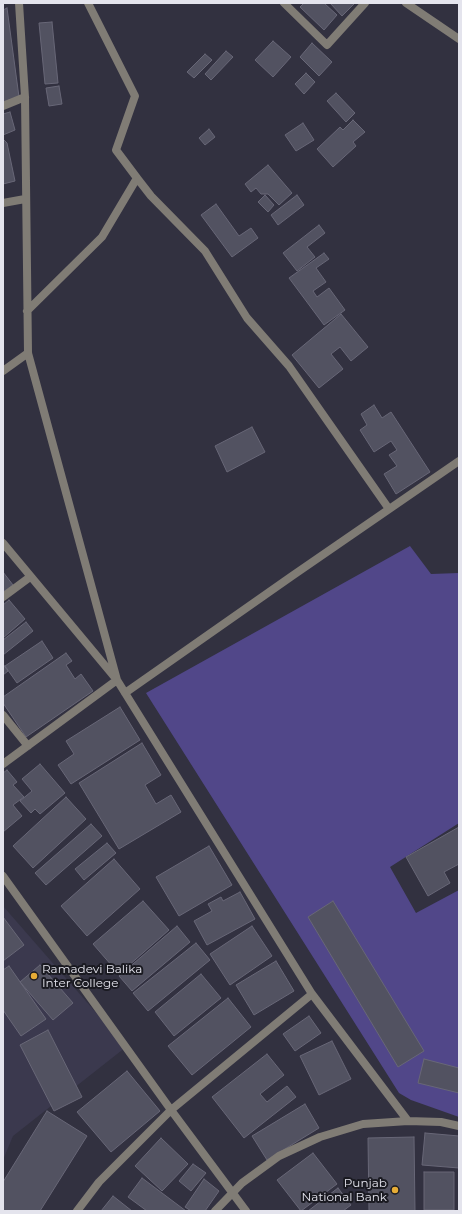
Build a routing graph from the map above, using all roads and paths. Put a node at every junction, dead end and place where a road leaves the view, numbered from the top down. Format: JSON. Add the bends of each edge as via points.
{"nodes":[{"id":1,"x":20,"y":3,"type":"edge"},
{"id":2,"x":88,"y":3,"type":"edge"},
{"id":3,"x":284,"y":3,"type":"edge"},
{"id":4,"x":365,"y":3,"type":"edge"},
{"id":5,"x":406,"y":3,"type":"edge"},
{"id":6,"x":459,"y":39,"type":"edge"},
{"id":7,"x":25,"y":97,"type":"junction"},
{"id":8,"x":3,"y":106,"type":"edge"},
{"id":9,"x":137,"y":178,"type":"junction"},
{"id":10,"x":25,"y":199,"type":"junction"},
{"id":11,"x":3,"y":203,"type":"edge"},
{"id":12,"x":27,"y":311,"type":"junction"},
{"id":13,"x":28,"y":353,"type":"junction"},
{"id":14,"x":3,"y":371,"type":"edge"},
{"id":15,"x":459,"y":461,"type":"edge"},
{"id":16,"x":389,"y":509,"type":"junction"},
{"id":17,"x":3,"y":543,"type":"edge"},
{"id":18,"x":30,"y":577,"type":"junction"},
{"id":19,"x":3,"y":597,"type":"edge"},
{"id":20,"x":117,"y":680,"type":"junction"},
{"id":21,"x":125,"y":693,"type":"junction"},
{"id":22,"x":3,"y":714,"type":"edge"},
{"id":23,"x":28,"y":746,"type":"junction"},
{"id":24,"x":3,"y":764,"type":"edge"},
{"id":25,"x":3,"y":876,"type":"edge"},
{"id":26,"x":312,"y":994,"type":"junction"},
{"id":27,"x":171,"y":1110,"type":"junction"},
{"id":28,"x":408,"y":1121,"type":"junction"},
{"id":29,"x":459,"y":1126,"type":"edge"},
{"id":30,"x":233,"y":1193,"type":"junction"},
{"id":31,"x":77,"y":1211,"type":"edge"},
{"id":32,"x":215,"y":1211,"type":"edge"},
{"id":33,"x":246,"y":1211,"type":"edge"}],
"edges":[{"from":1,"to":7,"type":"street"},
{"from":2,"to":9,"type":"street","via":[[135,96],[116,150]]},
{"from":3,"to":4,"type":"street","via":[[327,45]]},
{"from":5,"to":6,"type":"street"},
{"from":7,"to":8,"type":"street"},
{"from":7,"to":10,"type":"street"},
{"from":9,"to":12,"type":"street","via":[[102,237]]},
{"from":9,"to":16,"type":"street","via":[[151,196],[205,251],[247,318],[289,366]]},
{"from":10,"to":11,"type":"street"},
{"from":10,"to":12,"type":"street"},
{"from":12,"to":13,"type":"street"},
{"from":13,"to":14,"type":"street"},
{"from":13,"to":20,"type":"street"},
{"from":15,"to":16,"type":"street"},
{"from":16,"to":21,"type":"street"},
{"from":17,"to":18,"type":"street"},
{"from":18,"to":19,"type":"street"},
{"from":18,"to":20,"type":"street"},
{"from":20,"to":21,"type":"street"},
{"from":20,"to":23,"type":"street"},
{"from":21,"to":26,"type":"street"},
{"from":22,"to":23,"type":"street"},
{"from":23,"to":24,"type":"street"},
{"from":25,"to":27,"type":"street"},
{"from":26,"to":27,"type":"street"},
{"from":26,"to":28,"type":"street"},
{"from":27,"to":30,"type":"street"},
{"from":27,"to":31,"type":"street","via":[[99,1182]]},
{"from":28,"to":29,"type":"street","via":[[441,1122]]},
{"from":28,"to":30,"type":"street","via":[[363,1124],[320,1137],[279,1156],[242,1183]]},
{"from":30,"to":32,"type":"street"},
{"from":30,"to":33,"type":"street"}]}
